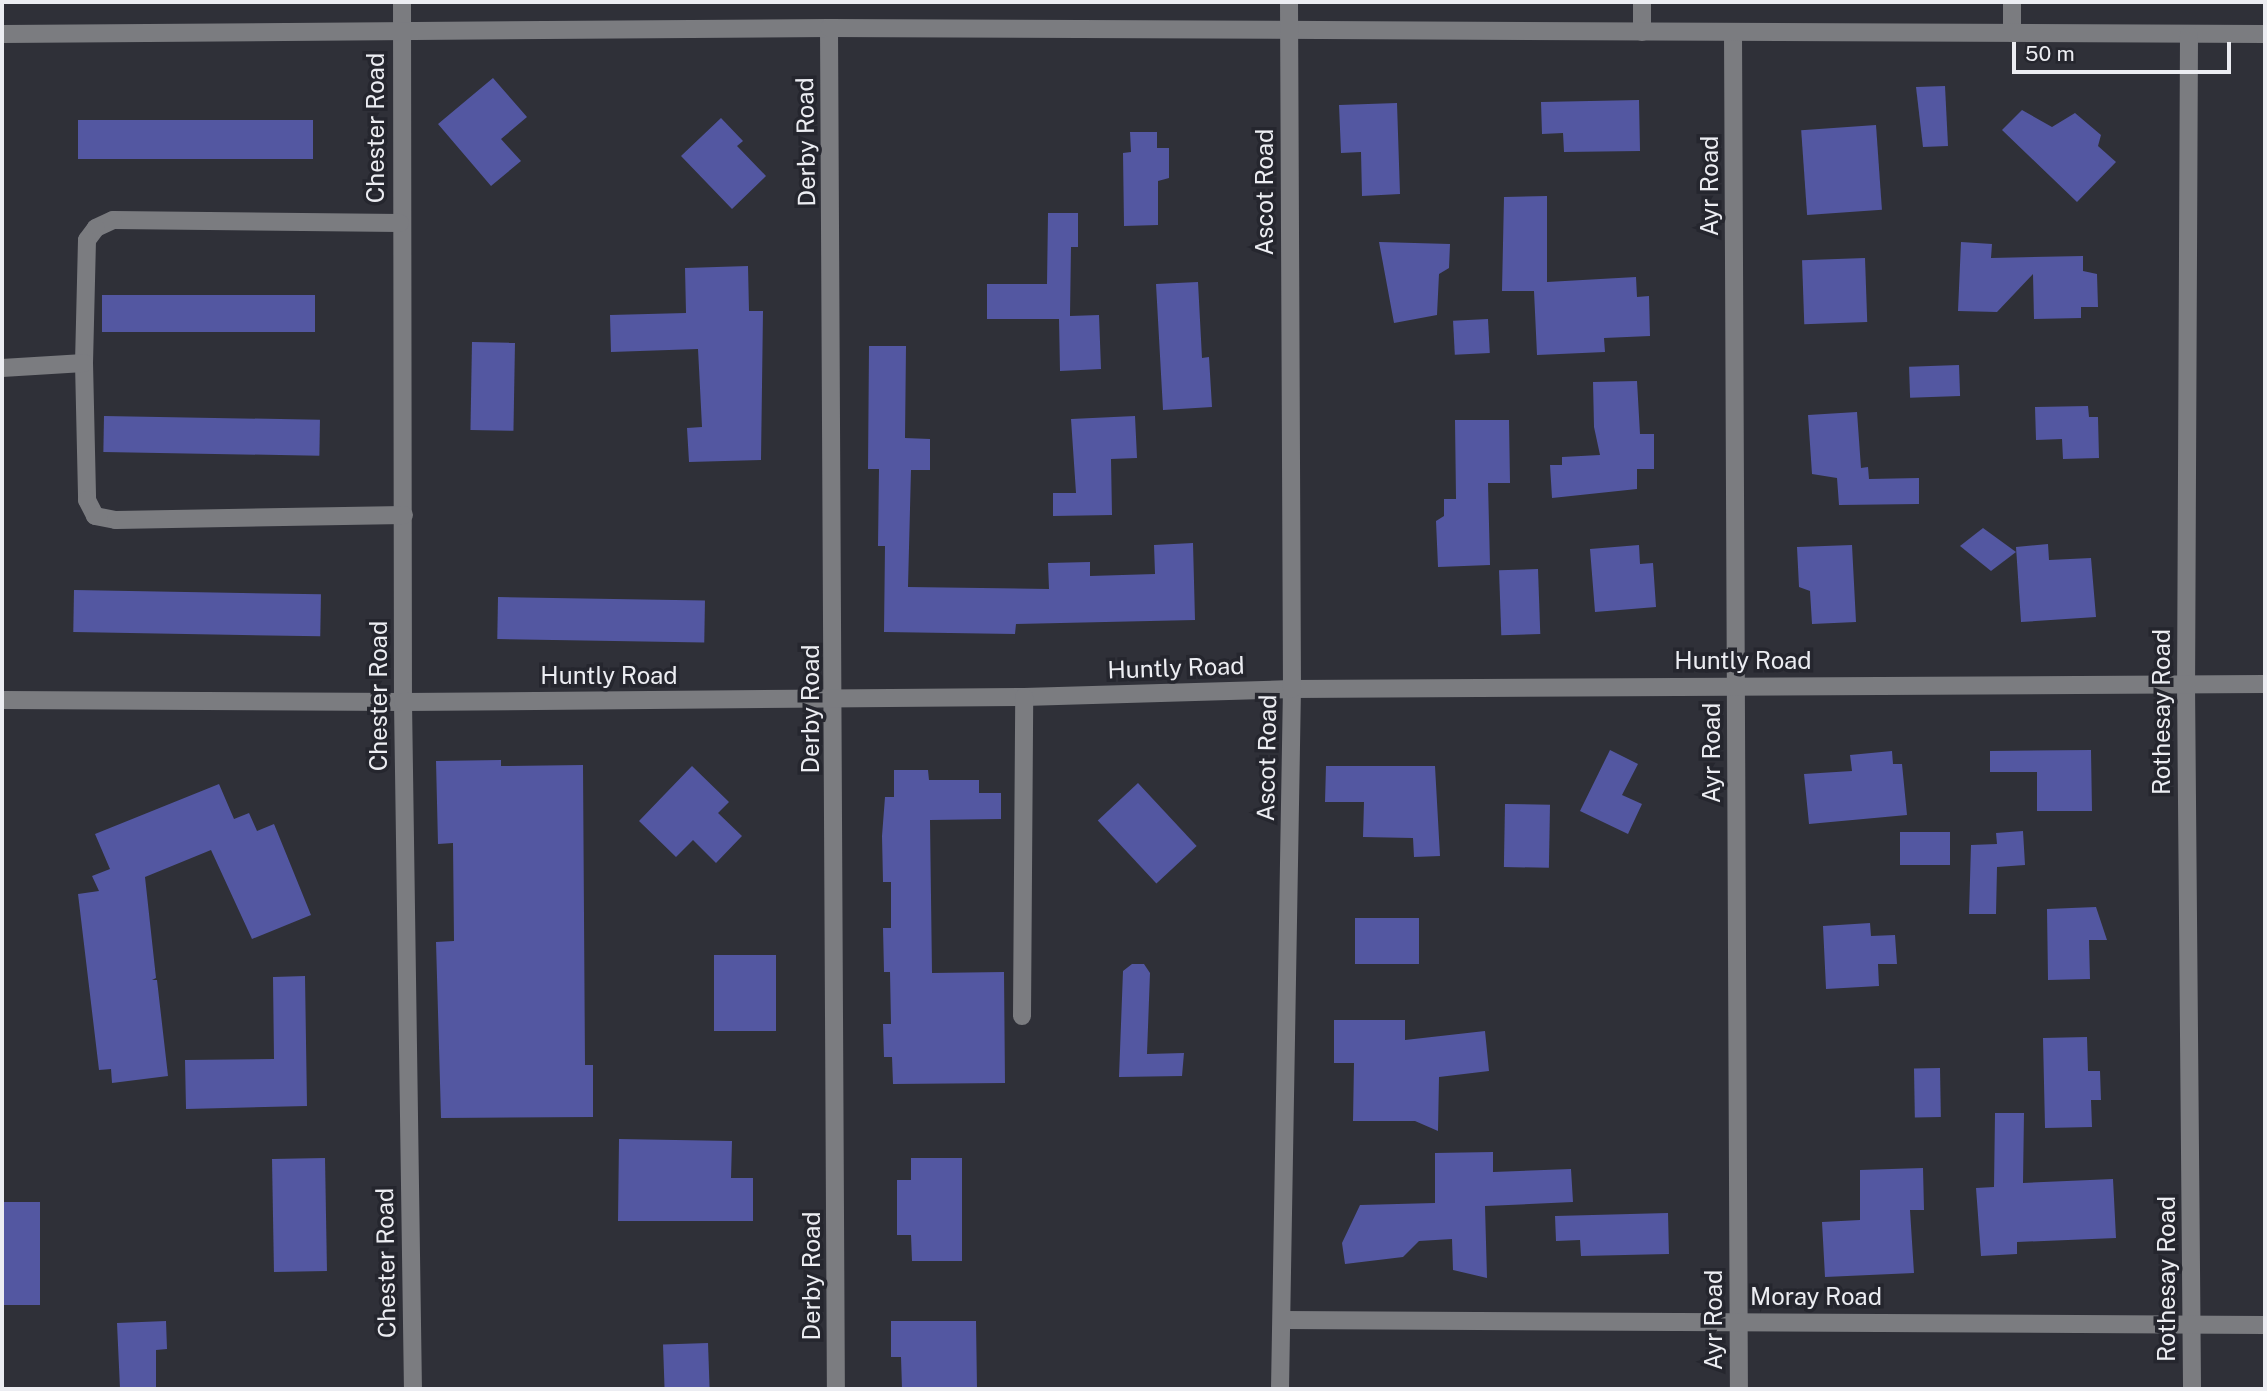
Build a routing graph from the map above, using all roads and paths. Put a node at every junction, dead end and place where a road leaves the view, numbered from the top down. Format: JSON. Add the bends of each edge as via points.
{"nodes":[{"id":1,"x":402,"y":2,"type":"edge"},
{"id":2,"x":1289,"y":2,"type":"edge"},
{"id":3,"x":1642,"y":2,"type":"edge"},
{"id":4,"x":2012,"y":2,"type":"edge"},
{"id":5,"x":830,"y":28,"type":"junction"},
{"id":6,"x":402,"y":29,"type":"junction"},
{"id":7,"x":1289,"y":31,"type":"junction"},
{"id":8,"x":1642,"y":32,"type":"junction"},
{"id":9,"x":1733,"y":33,"type":"junction"},
{"id":10,"x":2012,"y":33,"type":"junction"},
{"id":11,"x":2,"y":34,"type":"edge"},
{"id":12,"x":2189,"y":34,"type":"junction"},
{"id":13,"x":2265,"y":34,"type":"edge"},
{"id":14,"x":400,"y":223,"type":"junction"},
{"id":15,"x":84,"y":363,"type":"junction"},
{"id":16,"x":2,"y":368,"type":"edge"},
{"id":17,"x":404,"y":515,"type":"junction"},
{"id":18,"x":2186,"y":684,"type":"junction"},
{"id":19,"x":2265,"y":684,"type":"edge"},
{"id":20,"x":1737,"y":686,"type":"junction"},
{"id":21,"x":1292,"y":689,"type":"junction"},
{"id":22,"x":1024,"y":697,"type":"junction"},
{"id":23,"x":836,"y":699,"type":"junction"},
{"id":24,"x":2,"y":700,"type":"edge"},
{"id":25,"x":403,"y":702,"type":"junction"},
{"id":26,"x":1022,"y":1016,"type":"dead end"},
{"id":27,"x":1282,"y":1320,"type":"junction"},
{"id":28,"x":1739,"y":1321,"type":"junction"},
{"id":29,"x":2192,"y":1325,"type":"junction"},
{"id":30,"x":2265,"y":1325,"type":"edge"},
{"id":31,"x":413,"y":1389,"type":"edge"},
{"id":32,"x":836,"y":1389,"type":"edge"},
{"id":33,"x":1280,"y":1389,"type":"edge"},
{"id":34,"x":1739,"y":1389,"type":"edge"},
{"id":35,"x":2192,"y":1389,"type":"edge"}],
"edges":[{"from":1,"to":6,"type":"street","name":"Chester Road"},
{"from":2,"to":7,"type":"street","name":"Ascot Road"},
{"from":3,"to":8,"type":"street"},
{"from":4,"to":10,"type":"street"},
{"from":5,"to":6,"type":"street"},
{"from":5,"to":7,"type":"street"},
{"from":5,"to":23,"type":"street","name":"Derby Road"},
{"from":6,"to":11,"type":"street"},
{"from":6,"to":14,"type":"street","name":"Chester Road"},
{"from":7,"to":8,"type":"street"},
{"from":7,"to":21,"type":"street","name":"Ascot Road"},
{"from":8,"to":9,"type":"street"},
{"from":9,"to":10,"type":"street"},
{"from":9,"to":20,"type":"street","name":"Ayr Road"},
{"from":10,"to":12,"type":"street"},
{"from":12,"to":13,"type":"street"},
{"from":12,"to":18,"type":"street","name":"Rothesay Road"},
{"from":14,"to":15,"type":"street","via":[[113,220],[96,228],[87,240]]},
{"from":14,"to":17,"type":"street","name":"Chester Road"},
{"from":15,"to":16,"type":"street"},
{"from":15,"to":17,"type":"street","via":[[87,500],[95,516],[116,520]]},
{"from":17,"to":25,"type":"street","name":"Chester Road"},
{"from":18,"to":19,"type":"street","name":"Huntly Road"},
{"from":18,"to":20,"type":"street","name":"Huntly Road"},
{"from":18,"to":29,"type":"street","name":"Rothesay Road"},
{"from":20,"to":21,"type":"street","name":"Huntly Road"},
{"from":20,"to":28,"type":"street","name":"Ayr Road"},
{"from":21,"to":22,"type":"street","name":"Huntly Road"},
{"from":21,"to":27,"type":"street","name":"Ascot Road"},
{"from":22,"to":23,"type":"street","name":"Huntly Road"},
{"from":22,"to":26,"type":"street"},
{"from":23,"to":25,"type":"street","name":"Huntly Road"},
{"from":23,"to":32,"type":"street","name":"Derby Road"},
{"from":24,"to":25,"type":"street","name":"Huntly Road","via":[[88,704]]},
{"from":25,"to":31,"type":"street","name":"Chester Road"},
{"from":27,"to":28,"type":"street","name":"Moray Road"},
{"from":27,"to":33,"type":"street","name":"Ascot Road"},
{"from":28,"to":29,"type":"street","name":"Moray Road"},
{"from":28,"to":34,"type":"street","name":"Ayr Road"},
{"from":29,"to":30,"type":"street","name":"Moray Road"},
{"from":29,"to":35,"type":"street","name":"Rothesay Road"}]}
